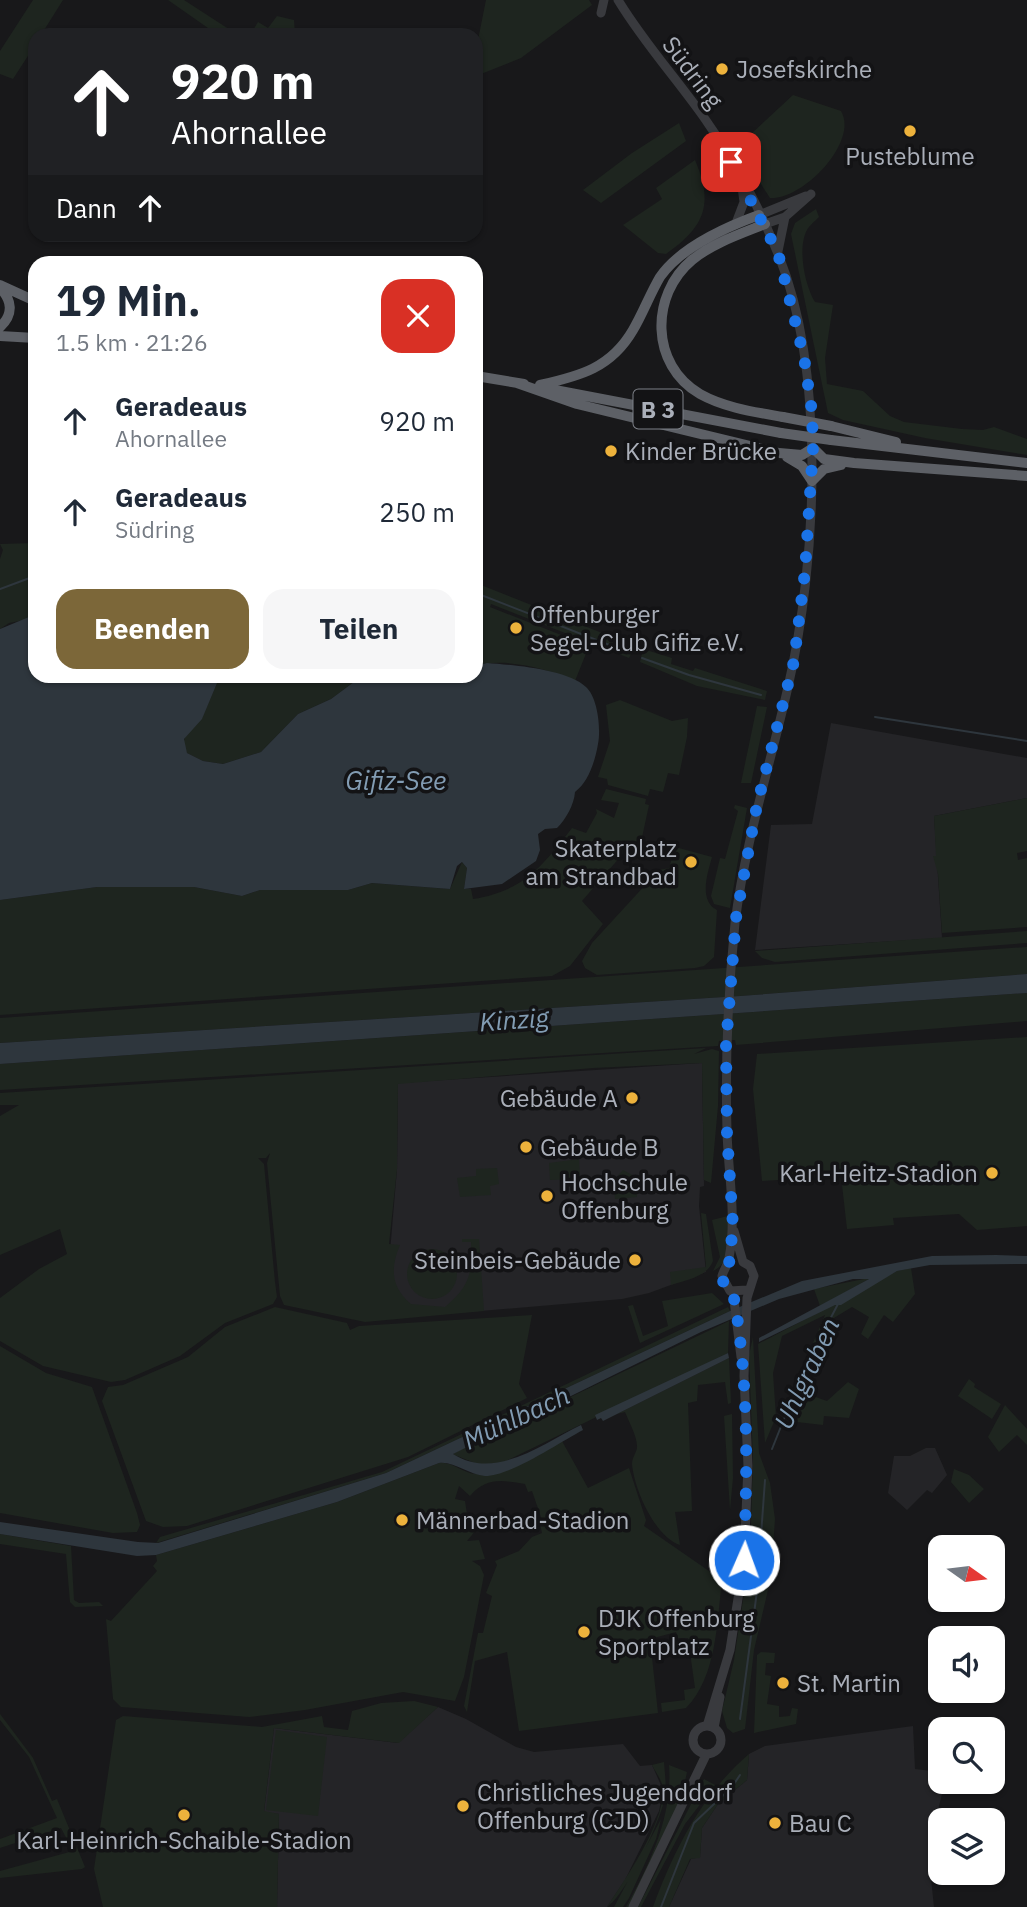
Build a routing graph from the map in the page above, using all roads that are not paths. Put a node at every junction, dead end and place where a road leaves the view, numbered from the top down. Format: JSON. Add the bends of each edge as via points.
{"nodes":[{"id":1,"x":604,"y":0,"type":"edge"},
{"id":2,"x":618,"y":0,"type":"edge"},
{"id":3,"x":601,"y":13,"type":"dead end"},
{"id":4,"x":742,"y":182,"type":"junction"},
{"id":5,"x":785,"y":217,"type":"junction"},
{"id":6,"x":762,"y":219,"type":"junction"},
{"id":7,"x":736,"y":223,"type":"junction"},
{"id":8,"x":778,"y":253,"type":"junction"},
{"id":9,"x":0,"y":286,"type":"edge"},
{"id":10,"x":28,"y":298,"type":"edge"},
{"id":11,"x":0,"y":327,"type":"edge"},
{"id":12,"x":0,"y":336,"type":"edge"},
{"id":13,"x":28,"y":338,"type":"edge"},
{"id":14,"x":483,"y":377,"type":"edge"},
{"id":15,"x":517,"y":383,"type":"junction"},
{"id":16,"x":535,"y":386,"type":"junction"},
{"id":17,"x":813,"y":448,"type":"junction"},
{"id":18,"x":779,"y":453,"type":"junction"},
{"id":19,"x":947,"y":455,"type":"junction"},
{"id":20,"x":854,"y":463,"type":"junction"},
{"id":21,"x":1027,"y":463,"type":"edge"},
{"id":22,"x":1027,"y":476,"type":"edge"},
{"id":23,"x":812,"y":481,"type":"junction"},
{"id":24,"x":733,"y":1226,"type":"junction"},
{"id":25,"x":743,"y":1262,"type":"junction"},
{"id":26,"x":729,"y":1264,"type":"junction"},
{"id":27,"x":733,"y":1292,"type":"junction"},
{"id":28,"x":747,"y":1294,"type":"junction"},
{"id":29,"x":744,"y":1376,"type":"junction"},
{"id":30,"x":710,"y":1727,"type":"junction"},
{"id":31,"x":703,"y":1754,"type":"junction"},
{"id":32,"x":633,"y":1907,"type":"edge"}],
"edges":[{"from":1,"to":3,"type":"street"},
{"from":2,"to":4,"type":"street","name":"Südring","via":[[708,122]]},
{"from":4,"to":6,"type":"street","name":"Südring"},
{"from":4,"to":7,"type":"street","via":[[744,202]]},
{"from":5,"to":6,"type":"street"},
{"from":5,"to":6,"type":"street","via":[[811,194]]},
{"from":5,"to":8,"type":"street"},
{"from":6,"to":7,"type":"highway"},
{"from":6,"to":8,"type":"street","name":"Südring"},
{"from":6,"to":19,"type":"highway","bridge":true,"via":[[683,269],[674,281],[663,305],[661,334],[675,371],[698,393],[738,409]]},
{"from":7,"to":16,"type":"highway","via":[[687,252],[661,276],[614,356],[586,374]]},
{"from":8,"to":17,"type":"street","name":"Südring","via":[[804,357]]},
{"from":9,"to":10,"type":"highway"},
{"from":9,"to":11,"type":"highway","via":[[10,308]]},
{"from":12,"to":13,"type":"highway"},
{"from":14,"to":15,"type":"highway","number":"B 3"},
{"from":15,"to":16,"type":"highway","number":"B 3"},
{"from":15,"to":18,"type":"highway","via":[[577,404]]},
{"from":16,"to":19,"type":"highway","number":"B 3","bridge":true,"via":[[781,433]]},
{"from":17,"to":18,"type":"highway","via":[[802,456]]},
{"from":17,"to":20,"type":"highway","via":[[824,459]]},
{"from":17,"to":23,"type":"street","name":"Südring"},
{"from":18,"to":23,"type":"highway","via":[[802,466]]},
{"from":19,"to":21,"type":"highway","number":"B 3"},
{"from":20,"to":22,"type":"highway"},
{"from":20,"to":23,"type":"highway","via":[[824,469]]},
{"from":23,"to":24,"type":"street","name":"Südring","via":[[788,688],[757,805],[736,918],[726,1045]]},
{"from":24,"to":25,"type":"street"},
{"from":24,"to":26,"type":"street"},
{"from":25,"to":26,"type":"street"},
{"from":25,"to":28,"type":"street","via":[[754,1276]]},
{"from":26,"to":27,"type":"street","via":[[722,1281]]},
{"from":27,"to":28,"type":"street"},
{"from":27,"to":29,"type":"street"},
{"from":28,"to":29,"type":"street"},
{"from":29,"to":30,"type":"street","via":[[748,1466],[744,1560],[738,1609]]},
{"from":30,"to":31,"type":"street","via":[[699,1729],[693,1737],[694,1746]]},
{"from":30,"to":31,"type":"street","via":[[721,1743],[717,1751]]},
{"from":31,"to":32,"type":"street"}]}
